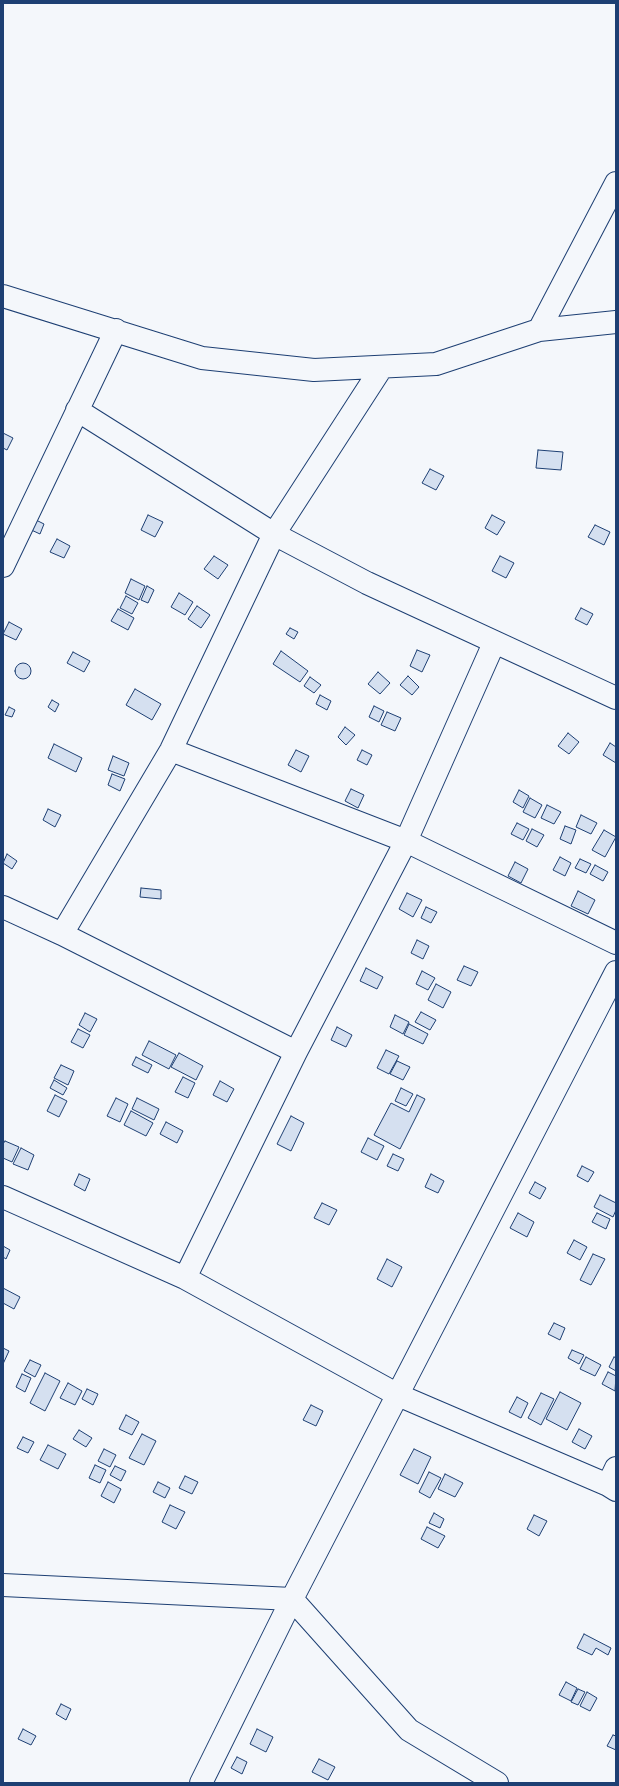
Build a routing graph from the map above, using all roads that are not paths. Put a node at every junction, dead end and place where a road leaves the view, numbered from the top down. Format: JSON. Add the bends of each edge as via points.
{"nodes":[{"id":1,"x":616,"y":184,"type":"edge"},
{"id":2,"x":3,"y":296,"type":"edge"},
{"id":3,"x":616,"y":322,"type":"edge"},
{"id":4,"x":116,"y":330,"type":"junction"},
{"id":5,"x":539,"y":330,"type":"junction"},
{"id":6,"x":382,"y":367,"type":"junction"},
{"id":7,"x":77,"y":410,"type":"junction"},
{"id":8,"x":274,"y":534,"type":"junction"},
{"id":9,"x":3,"y":566,"type":"edge"},
{"id":10,"x":494,"y":643,"type":"junction"},
{"id":11,"x":616,"y":698,"type":"edge"},
{"id":12,"x":171,"y":750,"type":"junction"},
{"id":13,"x":406,"y":841,"type":"junction"},
{"id":14,"x":3,"y":907,"type":"edge"},
{"id":15,"x":62,"y":934,"type":"junction"},
{"id":16,"x":616,"y":943,"type":"edge"},
{"id":17,"x":616,"y":972,"type":"edge"},
{"id":18,"x":296,"y":1052,"type":"junction"},
{"id":19,"x":3,"y":1197,"type":"edge"},
{"id":20,"x":185,"y":1278,"type":"junction"},
{"id":21,"x":398,"y":1395,"type":"junction"},
{"id":22,"x":613,"y":1481,"type":"edge"},
{"id":23,"x":3,"y":1585,"type":"edge"},
{"id":24,"x":292,"y":1599,"type":"junction"},
{"id":25,"x":201,"y":1783,"type":"edge"},
{"id":26,"x":497,"y":1783,"type":"edge"}],
"edges":[{"from":1,"to":5,"type":"street"},
{"from":2,"to":4,"type":"street"},
{"from":3,"to":5,"type":"street"},
{"from":4,"to":6,"type":"street","via":[[202,358],[314,370]]},
{"from":4,"to":7,"type":"street"},
{"from":5,"to":6,"type":"street","via":[[436,364]]},
{"from":6,"to":8,"type":"street"},
{"from":7,"to":8,"type":"street"},
{"from":7,"to":9,"type":"street"},
{"from":8,"to":10,"type":"street","via":[[368,583]]},
{"from":8,"to":12,"type":"street"},
{"from":10,"to":11,"type":"street"},
{"from":10,"to":13,"type":"street"},
{"from":12,"to":13,"type":"street"},
{"from":12,"to":15,"type":"street"},
{"from":13,"to":16,"type":"street"},
{"from":13,"to":18,"type":"street"},
{"from":14,"to":15,"type":"street"},
{"from":15,"to":18,"type":"street"},
{"from":17,"to":21,"type":"street"},
{"from":18,"to":20,"type":"street"},
{"from":19,"to":20,"type":"street"},
{"from":20,"to":21,"type":"street"},
{"from":21,"to":22,"type":"street"},
{"from":21,"to":24,"type":"street"},
{"from":23,"to":24,"type":"street"},
{"from":24,"to":25,"type":"street"},
{"from":24,"to":26,"type":"street","via":[[409,1730]]}]}
